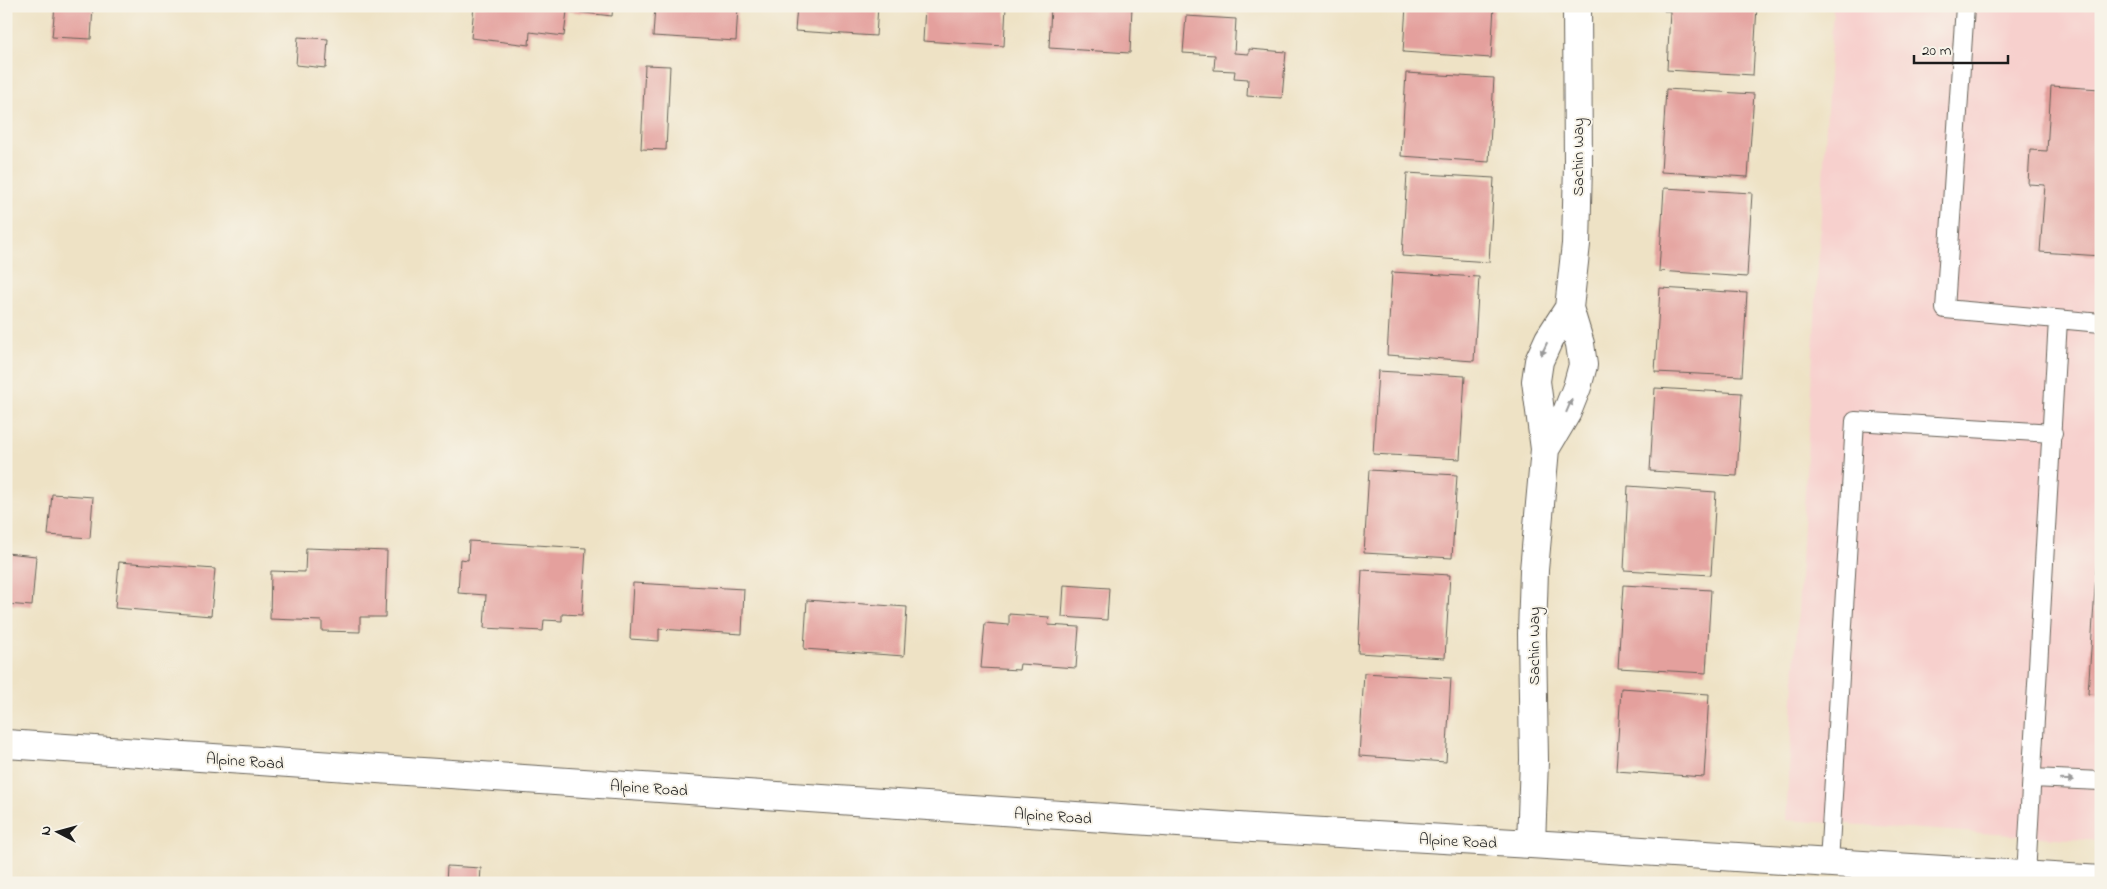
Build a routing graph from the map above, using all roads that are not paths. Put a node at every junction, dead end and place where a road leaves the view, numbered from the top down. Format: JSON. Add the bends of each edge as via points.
{"nodes":[{"id":1,"x":1578,"y":6,"type":"edge"},
{"id":2,"x":1965,"y":6,"type":"edge"},
{"id":3,"x":1570,"y":308,"type":"junction"},
{"id":4,"x":2058,"y":320,"type":"junction"},
{"id":5,"x":2101,"y":323,"type":"edge"},
{"id":6,"x":2053,"y":433,"type":"junction"},
{"id":7,"x":1545,"y":449,"type":"junction"},
{"id":8,"x":6,"y":744,"type":"edge"},
{"id":9,"x":2032,"y":778,"type":"junction"},
{"id":10,"x":2101,"y":781,"type":"edge"},
{"id":11,"x":1531,"y":844,"type":"junction"},
{"id":12,"x":1829,"y":863,"type":"junction"},
{"id":13,"x":2026,"y":875,"type":"junction"},
{"id":14,"x":1938,"y":876,"type":"edge"},
{"id":15,"x":2101,"y":880,"type":"edge"}],
"edges":[{"from":1,"to":3,"type":"street","name":"Sachin Way","via":[[1576,244]]},
{"from":2,"to":4,"type":"lane","via":[[1945,309]]},
{"from":3,"to":7,"type":"street","name":"Sachin Way","one_way":true,"via":[[1539,361],[1537,389]]},
{"from":7,"to":3,"type":"street","name":"Sachin Way","one_way":true,"via":[[1567,412],[1583,365]]},
{"from":4,"to":5,"type":"lane"},
{"from":4,"to":6,"type":"lane"},
{"from":6,"to":9,"type":"lane"},
{"from":6,"to":12,"type":"lane","via":[[1855,421]]},
{"from":7,"to":11,"type":"street","name":"Sachin Way","via":[[1532,634],[1534,760]]},
{"from":8,"to":11,"type":"street","name":"Alpine Road","via":[[1243,828]]},
{"from":9,"to":10,"type":"lane","one_way":true},
{"from":9,"to":13,"type":"lane"},
{"from":11,"to":12,"type":"street","name":"Alpine Road"},
{"from":12,"to":14,"type":"street","name":"Alpine Road"},
{"from":13,"to":14,"type":"street","name":"Alpine Road"},
{"from":13,"to":15,"type":"street","name":"Alpine Road"}]}
